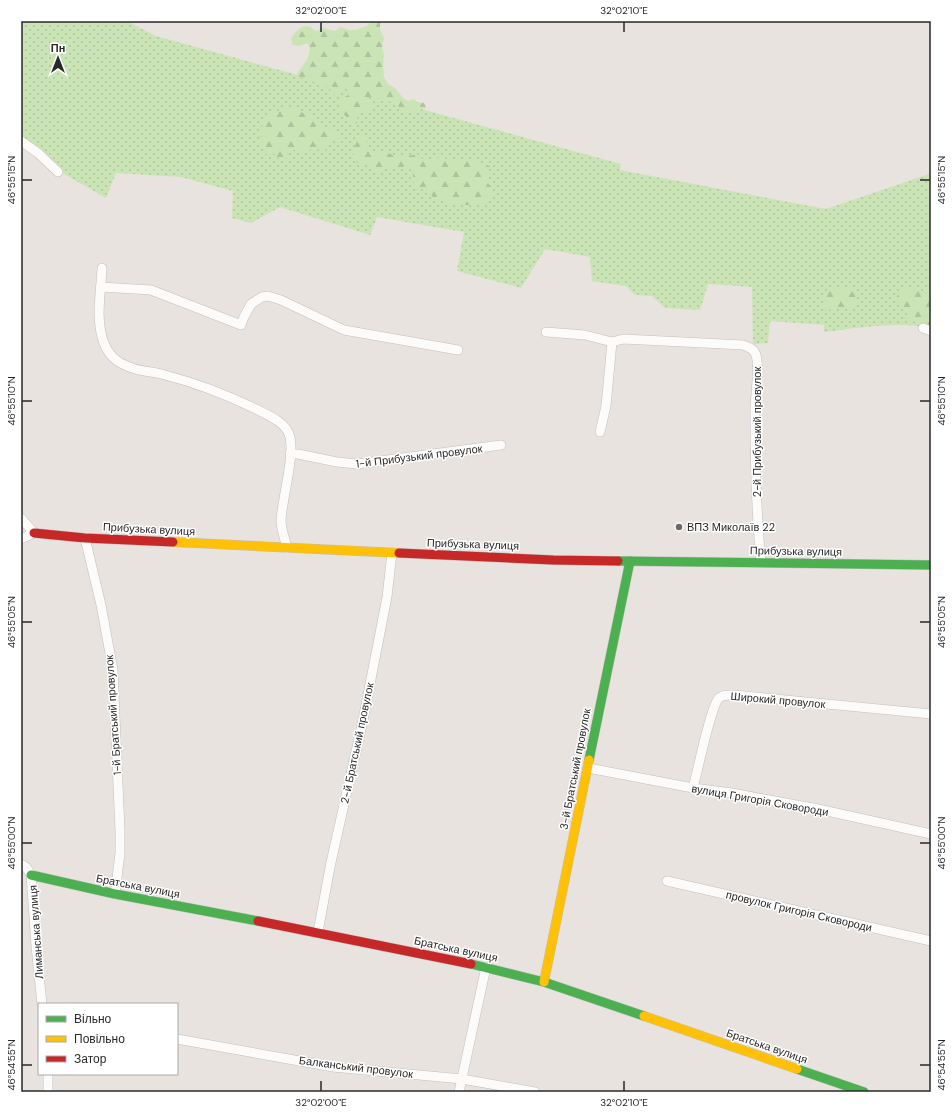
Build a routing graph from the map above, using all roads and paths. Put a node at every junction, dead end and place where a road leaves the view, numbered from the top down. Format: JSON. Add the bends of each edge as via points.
{"nodes":[{"id":1,"x":21,"y":141,"type":"edge"},
{"id":2,"x":58,"y":172,"type":"dead end"},
{"id":3,"x":102,"y":268,"type":"dead end"},
{"id":4,"x":101,"y":287,"type":"junction"},
{"id":5,"x":546,"y":332,"type":"dead end"},
{"id":6,"x":612,"y":342,"type":"junction"},
{"id":7,"x":458,"y":350,"type":"dead end"},
{"id":8,"x":600,"y":432,"type":"dead end"},
{"id":9,"x":501,"y":445,"type":"dead end"},
{"id":10,"x":290,"y":454,"type":"junction"},
{"id":11,"x":21,"y":518,"type":"edge"},
{"id":12,"x":34,"y":534,"type":"junction"},
{"id":13,"x":85,"y":538,"type":"junction"},
{"id":14,"x":21,"y":539,"type":"edge"},
{"id":15,"x":287,"y":548,"type":"junction"},
{"id":16,"x":392,"y":553,"type":"junction"},
{"id":17,"x":630,"y":561,"type":"junction"},
{"id":18,"x":761,"y":562,"type":"junction"},
{"id":19,"x":931,"y":565,"type":"edge"},
{"id":20,"x":931,"y":714,"type":"edge"},
{"id":21,"x":588,"y":768,"type":"junction"},
{"id":22,"x":693,"y":788,"type":"junction"},
{"id":23,"x":931,"y":834,"type":"edge"},
{"id":24,"x":21,"y":864,"type":"edge"},
{"id":25,"x":31,"y":875,"type":"junction"},
{"id":26,"x":667,"y":881,"type":"dead end"},
{"id":27,"x":115,"y":894,"type":"junction"},
{"id":28,"x":318,"y":932,"type":"junction"},
{"id":29,"x":931,"y":941,"type":"edge"},
{"id":30,"x":486,"y":967,"type":"junction"},
{"id":31,"x":544,"y":982,"type":"junction"},
{"id":32,"x":42,"y":1003,"type":"edge"},
{"id":33,"x":178,"y":1039,"type":"edge"},
{"id":34,"x":48,"y":1075,"type":"edge"},
{"id":35,"x":462,"y":1078,"type":"junction"},
{"id":36,"x":48,"y":1092,"type":"edge"},
{"id":37,"x":459,"y":1092,"type":"edge"},
{"id":38,"x":535,"y":1092,"type":"edge"},
{"id":39,"x":864,"y":1092,"type":"edge"}],
"edges":[{"from":1,"to":2,"type":"street"},
{"from":3,"to":4,"type":"street"},
{"from":4,"to":7,"type":"street","via":[[151,290],[241,325],[251,304],[268,296],[344,330]]},
{"from":4,"to":10,"type":"street","via":[[101,334],[104,344],[117,361],[137,370],[163,374],[235,399],[274,418],[288,433],[291,442]]},
{"from":5,"to":6,"type":"street","name":"2-й Прибузький провулок","via":[[585,335]]},
{"from":6,"to":8,"type":"street","via":[[606,406]]},
{"from":6,"to":18,"type":"street","name":"2-й Прибузький провулок","via":[[623,339],[742,345],[753,350],[757,360],[755,447],[757,526]]},
{"from":9,"to":10,"type":"street","name":"1-й Прибузький провулок","via":[[357,464]]},
{"from":10,"to":15,"type":"street","via":[[281,513]]},
{"from":11,"to":12,"type":"street"},
{"from":12,"to":13,"type":"street","name":"Прибузька вулиця"},
{"from":12,"to":14,"type":"street"},
{"from":13,"to":15,"type":"street","name":"Прибузька вулиця"},
{"from":13,"to":27,"type":"street","name":"1-й Братський провулок","via":[[113,670],[120,831]]},
{"from":15,"to":16,"type":"street","name":"Прибузька вулиця"},
{"from":16,"to":17,"type":"street","name":"Прибузька вулиця"},
{"from":16,"to":28,"type":"street","name":"2-й Братський провулок","via":[[387,597],[363,720]]},
{"from":17,"to":18,"type":"street","name":"Прибузька вулиця"},
{"from":17,"to":21,"type":"street","name":"3-й Братський провулок"},
{"from":18,"to":19,"type":"street","name":"Прибузька вулиця"},
{"from":20,"to":22,"type":"street","name":"Широкий провулок","via":[[734,694],[722,696],[716,700]]},
{"from":21,"to":22,"type":"street","name":"вулиця Григорія Сковороди"},
{"from":21,"to":31,"type":"street","name":"3-й Братський провулок"},
{"from":22,"to":23,"type":"street","name":"вулиця Григорія Сковороди","via":[[818,809]]},
{"from":24,"to":25,"type":"street","name":"Лиманська вулиця"},
{"from":25,"to":27,"type":"street","name":"Братська вулиця"},
{"from":25,"to":32,"type":"street","name":"Лиманська вулиця"},
{"from":26,"to":29,"type":"street","name":"провулок Григорія Сковороди"},
{"from":27,"to":28,"type":"street","name":"Братська вулиця"},
{"from":28,"to":30,"type":"street","name":"Братська вулиця"},
{"from":30,"to":31,"type":"street","name":"Братська вулиця"},
{"from":30,"to":35,"type":"street"},
{"from":31,"to":39,"type":"street","name":"Братська вулиця"},
{"from":33,"to":35,"type":"street","name":"Балканський провулок","via":[[334,1067]]},
{"from":34,"to":36,"type":"street"},
{"from":35,"to":37,"type":"street"},
{"from":35,"to":38,"type":"street","name":"Балканський провулок"}]}
